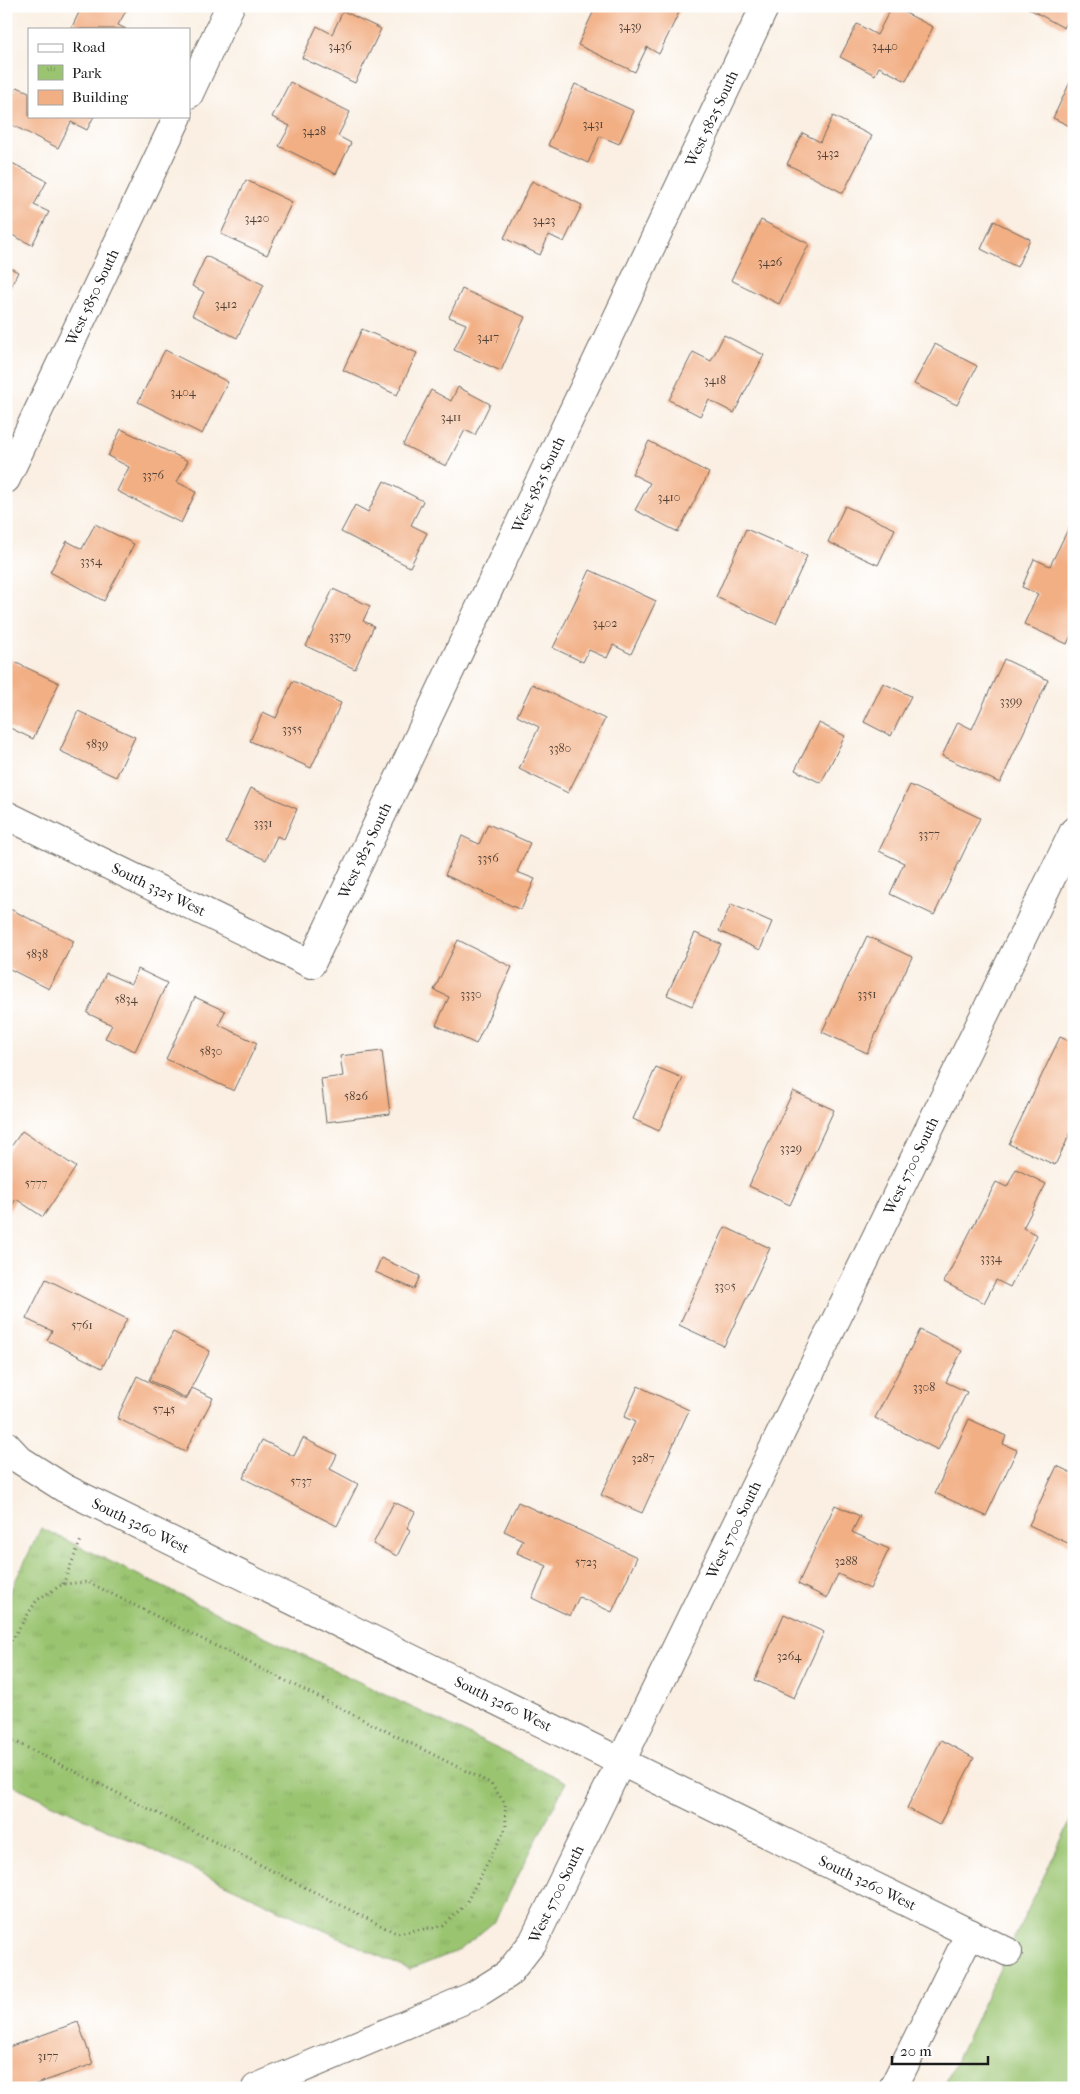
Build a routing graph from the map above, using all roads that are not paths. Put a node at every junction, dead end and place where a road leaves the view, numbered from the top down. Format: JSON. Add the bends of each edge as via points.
{"nodes":[{"id":1,"x":230,"y":6,"type":"edge"},
{"id":2,"x":765,"y":6,"type":"edge"},
{"id":3,"x":190,"y":92,"type":"edge"},
{"id":4,"x":177,"y":118,"type":"edge"},
{"id":5,"x":6,"y":479,"type":"edge"},
{"id":6,"x":6,"y":815,"type":"edge"},
{"id":7,"x":1074,"y":831,"type":"edge"},
{"id":8,"x":311,"y":964,"type":"joint"},
{"id":9,"x":6,"y":1445,"type":"edge"},
{"id":10,"x":621,"y":1763,"type":"junction"},
{"id":11,"x":970,"y":1933,"type":"junction"},
{"id":12,"x":1008,"y":1952,"type":"dead end"},
{"id":13,"x":256,"y":2088,"type":"edge"},
{"id":14,"x":893,"y":2088,"type":"edge"}],
"edges":[{"from":1,"to":3,"type":"street"},
{"from":2,"to":8,"type":"street","name":"West 5825 South"},
{"from":4,"to":5,"type":"street","name":"West 5850 South"},
{"from":6,"to":8,"type":"street","name":"South 3325 West"},
{"from":7,"to":10,"type":"street","name":"West 5700 South"},
{"from":9,"to":10,"type":"street","name":"South 3260 West","via":[[20,1460],[64,1488]]},
{"from":10,"to":11,"type":"street","name":"South 3260 West"},
{"from":10,"to":13,"type":"street","name":"West 5700 South","via":[[533,1942],[508,1974],[473,1996]]},
{"from":11,"to":12,"type":"street","name":"South 3260 West"},
{"from":11,"to":14,"type":"street"}]}
